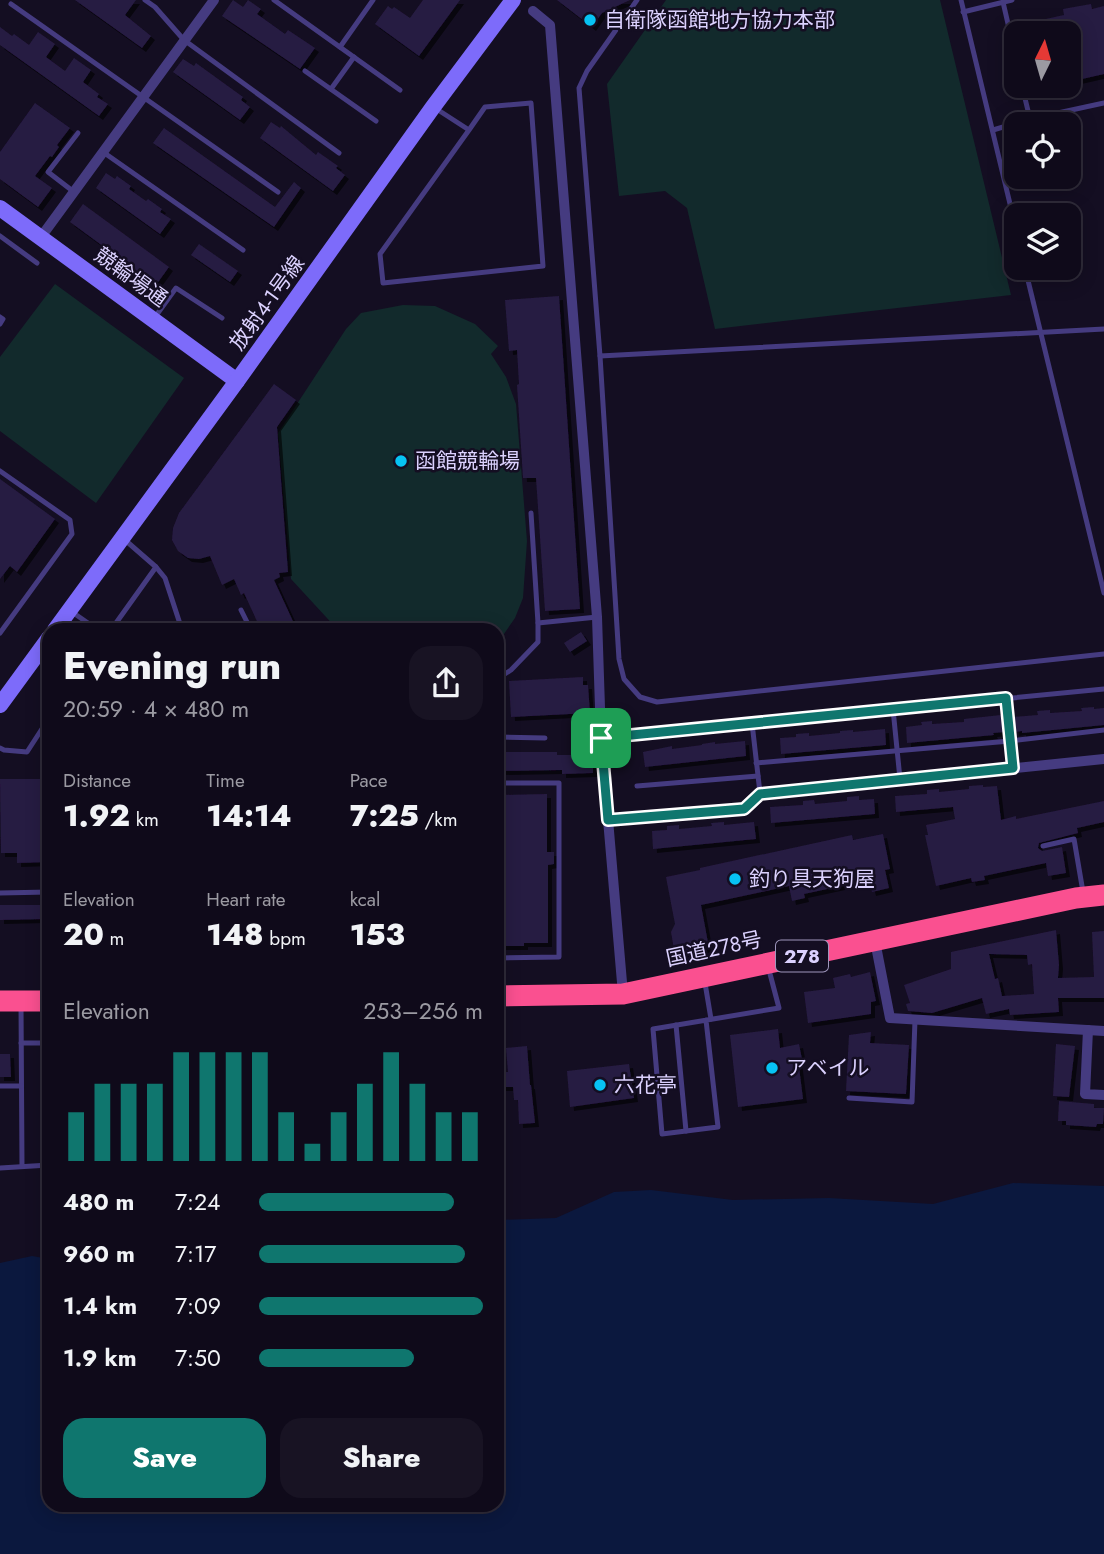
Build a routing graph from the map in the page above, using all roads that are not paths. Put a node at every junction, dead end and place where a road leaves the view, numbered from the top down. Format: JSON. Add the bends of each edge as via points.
{"nodes":[{"id":1,"x":145,"y":0,"type":"edge"},
{"id":2,"x":214,"y":0,"type":"edge"},
{"id":3,"x":274,"y":0,"type":"edge"},
{"id":4,"x":373,"y":0,"type":"edge"},
{"id":5,"x":513,"y":0,"type":"edge"},
{"id":6,"x":638,"y":0,"type":"edge"},
{"id":7,"x":961,"y":0,"type":"edge"},
{"id":8,"x":1012,"y":0,"type":"edge"},
{"id":9,"x":1003,"y":2,"type":"junction"},
{"id":10,"x":11,"y":4,"type":"dead end"},
{"id":11,"x":533,"y":12,"type":"dead end"},
{"id":12,"x":963,"y":12,"type":"junction"},
{"id":13,"x":1007,"y":21,"type":"edge"},
{"id":14,"x":184,"y":40,"type":"junction"},
{"id":15,"x":340,"y":47,"type":"junction"},
{"id":16,"x":354,"y":57,"type":"junction"},
{"id":17,"x":304,"y":71,"type":"dead end"},
{"id":18,"x":331,"y":89,"type":"junction"},
{"id":19,"x":400,"y":90,"type":"dead end"},
{"id":20,"x":143,"y":97,"type":"junction"},
{"id":21,"x":1104,"y":103,"type":"edge"},
{"id":22,"x":433,"y":107,"type":"junction"},
{"id":23,"x":1062,"y":112,"type":"edge"},
{"id":24,"x":376,"y":121,"type":"dead end"},
{"id":25,"x":1004,"y":127,"type":"edge"},
{"id":26,"x":469,"y":130,"type":"junction"},
{"id":27,"x":993,"y":130,"type":"junction"},
{"id":28,"x":78,"y":133,"type":"dead end"},
{"id":29,"x":103,"y":152,"type":"junction"},
{"id":30,"x":339,"y":153,"type":"dead end"},
{"id":31,"x":74,"y":192,"type":"junction"},
{"id":32,"x":278,"y":192,"type":"dead end"},
{"id":33,"x":1010,"y":203,"type":"edge"},
{"id":34,"x":2,"y":212,"type":"edge"},
{"id":35,"x":0,"y":236,"type":"edge"},
{"id":36,"x":41,"y":237,"type":"junction"},
{"id":37,"x":243,"y":250,"type":"dead end"},
{"id":38,"x":37,"y":263,"type":"dead end"},
{"id":39,"x":1028,"y":280,"type":"edge"},
{"id":40,"x":0,"y":317,"type":"edge"},
{"id":41,"x":222,"y":318,"type":"dead end"},
{"id":42,"x":154,"y":320,"type":"junction"},
{"id":43,"x":0,"y":324,"type":"edge"},
{"id":44,"x":1104,"y":329,"type":"edge"},
{"id":45,"x":1040,"y":333,"type":"junction"},
{"id":46,"x":600,"y":356,"type":"junction"},
{"id":47,"x":237,"y":381,"type":"junction"},
{"id":48,"x":0,"y":471,"type":"edge"},
{"id":49,"x":531,"y":513,"type":"dead end"},
{"id":50,"x":122,"y":538,"type":"junction"},
{"id":51,"x":156,"y":567,"type":"junction"},
{"id":52,"x":1104,"y":593,"type":"edge"},
{"id":53,"x":70,"y":610,"type":"junction"},
{"id":54,"x":241,"y":610,"type":"dead end"},
{"id":55,"x":597,"y":617,"type":"junction"},
{"id":56,"x":60,"y":623,"type":"edge"},
{"id":57,"x":88,"y":623,"type":"edge"},
{"id":58,"x":116,"y":623,"type":"edge"},
{"id":59,"x":179,"y":623,"type":"edge"},
{"id":60,"x":248,"y":623,"type":"edge"},
{"id":61,"x":538,"y":623,"type":"junction"},
{"id":62,"x":0,"y":633,"type":"edge"},
{"id":63,"x":42,"y":648,"type":"edge"},
{"id":64,"x":1104,"y":654,"type":"edge"},
{"id":65,"x":504,"y":675,"type":"edge"},
{"id":66,"x":1104,"y":689,"type":"edge"},
{"id":67,"x":1006,"y":698,"type":"junction"},
{"id":68,"x":0,"y":705,"type":"edge"},
{"id":69,"x":893,"y":709,"type":"junction"},
{"id":70,"x":752,"y":723,"type":"junction"},
{"id":71,"x":42,"y":729,"type":"edge"},
{"id":72,"x":1104,"y":730,"type":"edge"},
{"id":73,"x":504,"y":737,"type":"edge"},
{"id":74,"x":545,"y":738,"type":"dead end"},
{"id":75,"x":601,"y":738,"type":"junction"},
{"id":76,"x":1010,"y":741,"type":"junction"},
{"id":77,"x":0,"y":748,"type":"edge"},
{"id":78,"x":897,"y":751,"type":"junction"},
{"id":79,"x":1104,"y":759,"type":"edge"},
{"id":80,"x":756,"y":763,"type":"junction"},
{"id":81,"x":1013,"y":768,"type":"junction"},
{"id":82,"x":758,"y":776,"type":"junction"},
{"id":83,"x":900,"y":780,"type":"junction"},
{"id":84,"x":504,"y":783,"type":"edge"},
{"id":85,"x":637,"y":786,"type":"dead end"},
{"id":86,"x":760,"y":794,"type":"junction"},
{"id":87,"x":608,"y":820,"type":"junction"},
{"id":88,"x":1043,"y":846,"type":"dead end"},
{"id":89,"x":42,"y":891,"type":"edge"},
{"id":90,"x":0,"y":893,"type":"edge"},
{"id":91,"x":1094,"y":896,"type":"edge"},
{"id":92,"x":875,"y":941,"type":"junction"},
{"id":93,"x":504,"y":958,"type":"edge"},
{"id":94,"x":768,"y":963,"type":"junction"},
{"id":95,"x":703,"y":977,"type":"junction"},
{"id":96,"x":623,"y":993,"type":"junction"},
{"id":97,"x":504,"y":996,"type":"edge"},
{"id":98,"x":10,"y":1001,"type":"edge"},
{"id":99,"x":42,"y":1001,"type":"edge"},
{"id":100,"x":709,"y":1020,"type":"junction"},
{"id":101,"x":915,"y":1020,"type":"junction"},
{"id":102,"x":676,"y":1025,"type":"junction"},
{"id":103,"x":1088,"y":1030,"type":"junction"},
{"id":104,"x":1104,"y":1031,"type":"edge"},
{"id":105,"x":42,"y":1043,"type":"edge"},
{"id":106,"x":21,"y":1044,"type":"junction"},
{"id":107,"x":0,"y":1086,"type":"edge"},
{"id":108,"x":21,"y":1086,"type":"junction"},
{"id":109,"x":1104,"y":1095,"type":"edge"},
{"id":110,"x":849,"y":1098,"type":"dead end"},
{"id":111,"x":686,"y":1131,"type":"junction"},
{"id":112,"x":42,"y":1165,"type":"edge"},
{"id":113,"x":22,"y":1166,"type":"junction"},
{"id":114,"x":0,"y":1168,"type":"edge"}],
"edges":[{"from":1,"to":14,"type":"lane"},
{"from":2,"to":14,"type":"street"},
{"from":3,"to":15,"type":"lane"},
{"from":4,"to":15,"type":"lane"},
{"from":5,"to":22,"type":"street","name":"放射4-1号線"},
{"from":6,"to":46,"type":"lane","via":[[579,88]]},
{"from":7,"to":12,"type":"lane"},
{"from":8,"to":9,"type":"lane"},
{"from":9,"to":12,"type":"lane"},
{"from":9,"to":13,"type":"lane"},
{"from":10,"to":20,"type":"lane"},
{"from":11,"to":55,"type":"street","via":[[550,24]]},
{"from":12,"to":27,"type":"lane"},
{"from":14,"to":20,"type":"street"},
{"from":14,"to":30,"type":"lane"},
{"from":15,"to":16,"type":"lane"},
{"from":16,"to":18,"type":"lane"},
{"from":16,"to":19,"type":"lane"},
{"from":17,"to":18,"type":"lane"},
{"from":18,"to":24,"type":"lane"},
{"from":20,"to":29,"type":"street"},
{"from":20,"to":32,"type":"lane"},
{"from":21,"to":23,"type":"lane"},
{"from":22,"to":26,"type":"lane"},
{"from":22,"to":47,"type":"street","name":"放射4-1号線"},
{"from":25,"to":27,"type":"lane"},
{"from":26,"to":26,"type":"lane","via":[[485,107],[531,103],[543,266],[383,283],[380,254]]},
{"from":27,"to":33,"type":"lane"},
{"from":28,"to":31,"type":"lane","via":[[48,172]]},
{"from":29,"to":31,"type":"street"},
{"from":29,"to":37,"type":"lane"},
{"from":31,"to":36,"type":"street"},
{"from":34,"to":36,"type":"street","name":"競輪場通"},
{"from":35,"to":38,"type":"lane"},
{"from":36,"to":42,"type":"street","name":"競輪場通"},
{"from":39,"to":45,"type":"lane"},
{"from":40,"to":43,"type":"lane"},
{"from":41,"to":42,"type":"lane","via":[[177,288]]},
{"from":42,"to":47,"type":"street","name":"競輪場通"},
{"from":44,"to":45,"type":"lane"},
{"from":45,"to":46,"type":"lane"},
{"from":45,"to":52,"type":"lane"},
{"from":46,"to":64,"type":"lane","via":[[619,659],[624,679],[640,697],[657,702]]},
{"from":47,"to":50,"type":"street","name":"放射4-1号線"},
{"from":48,"to":62,"type":"lane","via":[[70,520],[72,534]]},
{"from":49,"to":61,"type":"lane"},
{"from":50,"to":51,"type":"lane"},
{"from":50,"to":53,"type":"street","name":"放射4-1号線"},
{"from":51,"to":58,"type":"lane"},
{"from":51,"to":59,"type":"lane","via":[[165,578]]},
{"from":53,"to":56,"type":"street","name":"放射4-1号線"},
{"from":53,"to":57,"type":"lane"},
{"from":54,"to":60,"type":"lane"},
{"from":55,"to":61,"type":"lane"},
{"from":55,"to":75,"type":"street"},
{"from":61,"to":65,"type":"lane","via":[[538,642]]},
{"from":63,"to":68,"type":"street"},
{"from":66,"to":67,"type":"lane"},
{"from":67,"to":69,"type":"lane"},
{"from":67,"to":76,"type":"lane"},
{"from":69,"to":70,"type":"lane"},
{"from":69,"to":78,"type":"lane"},
{"from":70,"to":75,"type":"lane"},
{"from":70,"to":80,"type":"lane"},
{"from":71,"to":77,"type":"lane","via":[[27,752]]},
{"from":72,"to":76,"type":"lane"},
{"from":73,"to":74,"type":"lane"},
{"from":75,"to":87,"type":"street"},
{"from":76,"to":78,"type":"lane"},
{"from":76,"to":81,"type":"lane"},
{"from":78,"to":80,"type":"lane"},
{"from":78,"to":83,"type":"lane"},
{"from":79,"to":81,"type":"street"},
{"from":80,"to":82,"type":"lane"},
{"from":81,"to":83,"type":"street"},
{"from":82,"to":85,"type":"lane"},
{"from":82,"to":86,"type":"lane"},
{"from":83,"to":86,"type":"street"},
{"from":84,"to":93,"type":"lane","via":[[559,783],[559,957]]},
{"from":86,"to":87,"type":"street","via":[[744,809]]},
{"from":87,"to":96,"type":"street"},
{"from":88,"to":91,"type":"lane","via":[[1074,839]]},
{"from":89,"to":90,"type":"lane"},
{"from":91,"to":92,"type":"highway","name":"国道278号","number":"278"},
{"from":92,"to":94,"type":"highway","name":"国道278号","number":"278"},
{"from":92,"to":101,"type":"street","via":[[890,1018]]},
{"from":94,"to":95,"type":"highway","name":"国道278号","number":"278"},
{"from":94,"to":100,"type":"lane","via":[[779,1008]]},
{"from":95,"to":96,"type":"highway","name":"国道278号","number":"278"},
{"from":95,"to":100,"type":"lane"},
{"from":96,"to":97,"type":"highway","name":"国道278号","number":"278"},
{"from":98,"to":99,"type":"highway"},
{"from":98,"to":106,"type":"lane"},
{"from":100,"to":102,"type":"lane"},
{"from":100,"to":111,"type":"lane","via":[[718,1127]]},
{"from":101,"to":103,"type":"street"},
{"from":101,"to":110,"type":"lane","via":[[912,1102]]},
{"from":102,"to":111,"type":"lane"},
{"from":102,"to":111,"type":"lane","via":[[653,1028],[662,1134]]},
{"from":103,"to":104,"type":"street"},
{"from":103,"to":109,"type":"street","via":[[1085,1094]]},
{"from":105,"to":106,"type":"lane"},
{"from":106,"to":108,"type":"lane"},
{"from":107,"to":108,"type":"lane"},
{"from":108,"to":113,"type":"lane"},
{"from":112,"to":113,"type":"lane"},
{"from":113,"to":114,"type":"lane"}]}
